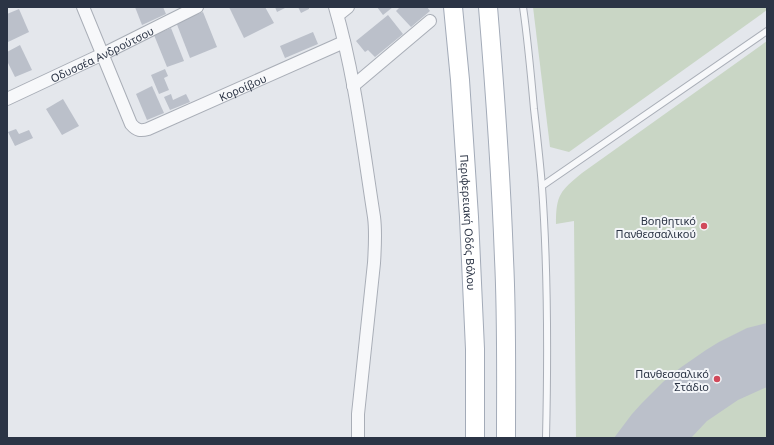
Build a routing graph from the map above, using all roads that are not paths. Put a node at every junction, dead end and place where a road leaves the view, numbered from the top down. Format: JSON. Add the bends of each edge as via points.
{"nodes":[{"id":1,"x":83,"y":7,"type":"edge"},
{"id":2,"x":197,"y":7,"type":"edge"},
{"id":3,"x":348,"y":7,"type":"edge"},
{"id":4,"x":453,"y":7,"type":"edge"},
{"id":5,"x":488,"y":7,"type":"edge"},
{"id":6,"x":523,"y":7,"type":"edge"},
{"id":7,"x":337,"y":11,"type":"edge"},
{"id":8,"x":430,"y":21,"type":"dead end"},
{"id":9,"x":767,"y":31,"type":"edge"},
{"id":10,"x":344,"y":42,"type":"junction"},
{"id":11,"x":103,"y":54,"type":"junction"},
{"id":12,"x":353,"y":86,"type":"junction"},
{"id":13,"x":7,"y":99,"type":"edge"},
{"id":14,"x":542,"y":186,"type":"junction"},
{"id":15,"x":358,"y":438,"type":"edge"},
{"id":16,"x":475,"y":438,"type":"edge"},
{"id":17,"x":506,"y":438,"type":"edge"},
{"id":18,"x":546,"y":438,"type":"edge"}],
"edges":[{"from":1,"to":11,"type":"street"},
{"from":2,"to":11,"type":"street","name":"Οδυσσέα Ανδρούτσου"},
{"from":3,"to":7,"type":"street"},
{"from":4,"to":16,"type":"main road","name":"Περιφερειακή Οδός Βόλου","via":[[469,217],[475,349]]},
{"from":5,"to":17,"type":"main road","via":[[504,259]]},
{"from":6,"to":14,"type":"lane"},
{"from":7,"to":10,"type":"street"},
{"from":8,"to":12,"type":"street"},
{"from":9,"to":14,"type":"lane"},
{"from":10,"to":11,"type":"street","name":"Κοροίβου","via":[[148,129],[139,130],[131,124]]},
{"from":10,"to":12,"type":"street"},
{"from":11,"to":13,"type":"street","name":"Οδυσσέα Ανδρούτσου"},
{"from":12,"to":15,"type":"street","via":[[376,242],[358,414]]},
{"from":14,"to":18,"type":"lane","via":[[548,353]]}]}
